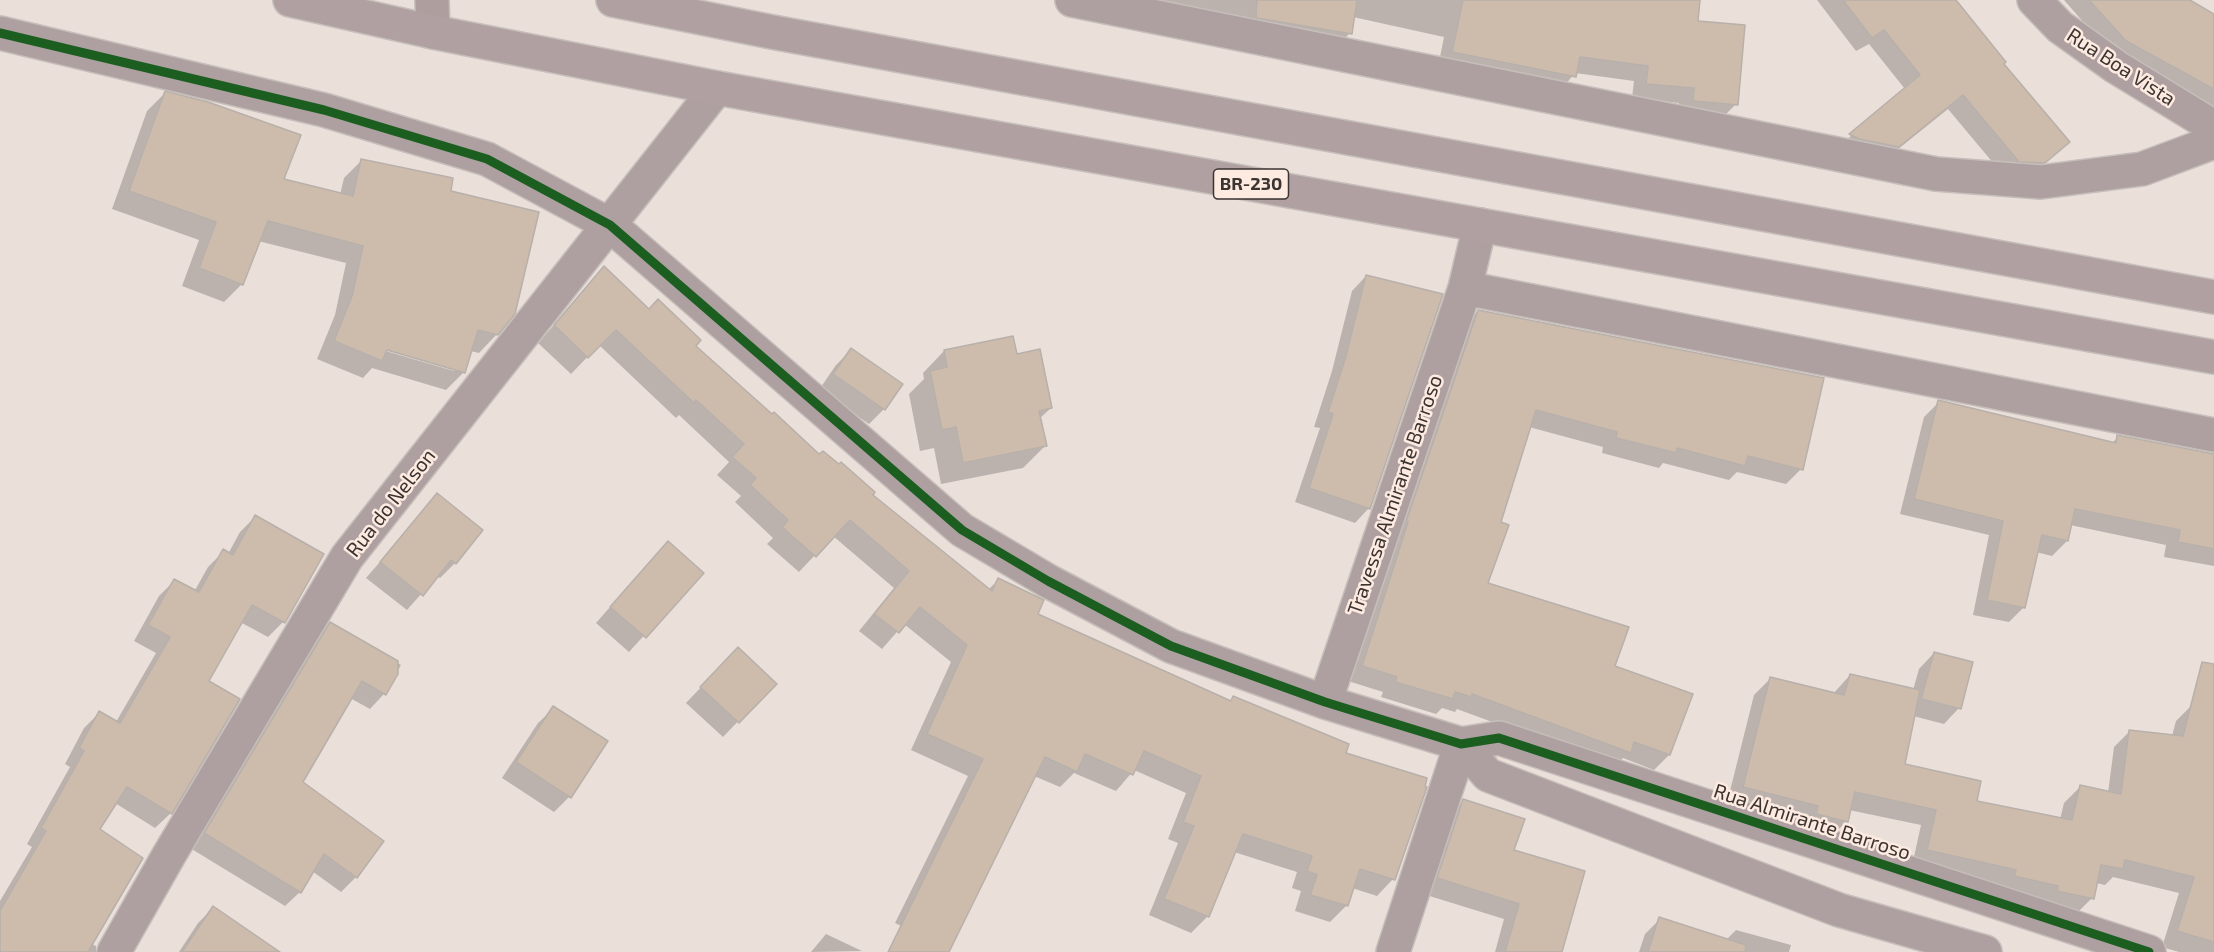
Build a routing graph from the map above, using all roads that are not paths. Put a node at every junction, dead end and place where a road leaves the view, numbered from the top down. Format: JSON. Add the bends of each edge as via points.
{"nodes":[{"id":1,"x":290,"y":0,"type":"edge"},
{"id":2,"x":613,"y":0,"type":"edge"},
{"id":3,"x":1072,"y":0,"type":"edge"},
{"id":4,"x":2034,"y":0,"type":"edge"},
{"id":5,"x":432,"y":16,"type":"edge"},
{"id":6,"x":0,"y":33,"type":"edge"},
{"id":7,"x":717,"y":88,"type":"junction"},
{"id":8,"x":2214,"y":127,"type":"edge"},
{"id":9,"x":2214,"y":142,"type":"edge"},
{"id":10,"x":610,"y":225,"type":"junction"},
{"id":11,"x":1480,"y":225,"type":"junction"},
{"id":12,"x":1465,"y":288,"type":"junction"},
{"id":13,"x":2214,"y":297,"type":"edge"},
{"id":14,"x":2214,"y":357,"type":"edge"},
{"id":15,"x":2214,"y":435,"type":"edge"},
{"id":16,"x":1325,"y":702,"type":"junction"},
{"id":17,"x":1461,"y":744,"type":"junction"},
{"id":18,"x":114,"y":952,"type":"edge"},
{"id":19,"x":1393,"y":952,"type":"edge"},
{"id":20,"x":1985,"y":952,"type":"edge"},
{"id":21,"x":2150,"y":952,"type":"edge"}],
"edges":[{"from":1,"to":5,"type":"main road","number":"BR-230"},
{"from":2,"to":13,"type":"main road"},
{"from":3,"to":9,"type":"street","via":[[1936,174],[2041,182],[2142,169]]},
{"from":4,"to":8,"type":"street","name":"Rua Boa Vista","via":[[2060,27],[2116,67]]},
{"from":5,"to":7,"type":"main road","number":"BR-230"},
{"from":6,"to":10,"type":"street","via":[[324,110],[487,159]]},
{"from":7,"to":10,"type":"street","name":"Rua do Nelson"},
{"from":7,"to":11,"type":"main road","number":"BR-230"},
{"from":10,"to":16,"type":"street","via":[[962,530],[1171,646]]},
{"from":10,"to":18,"type":"street","name":"Rua do Nelson","via":[[347,557]]},
{"from":11,"to":12,"type":"street","name":"Travessa Almirante Barroso"},
{"from":11,"to":14,"type":"main road","number":"BR-230"},
{"from":12,"to":15,"type":"street"},
{"from":12,"to":16,"type":"street","name":"Travessa Almirante Barroso"},
{"from":16,"to":17,"type":"street"},
{"from":17,"to":19,"type":"street"},
{"from":17,"to":20,"type":"street","via":[[1488,775],[1839,910]]},
{"from":17,"to":21,"type":"street","name":"Rua Almirante Barroso","via":[[1499,738]]}]}
